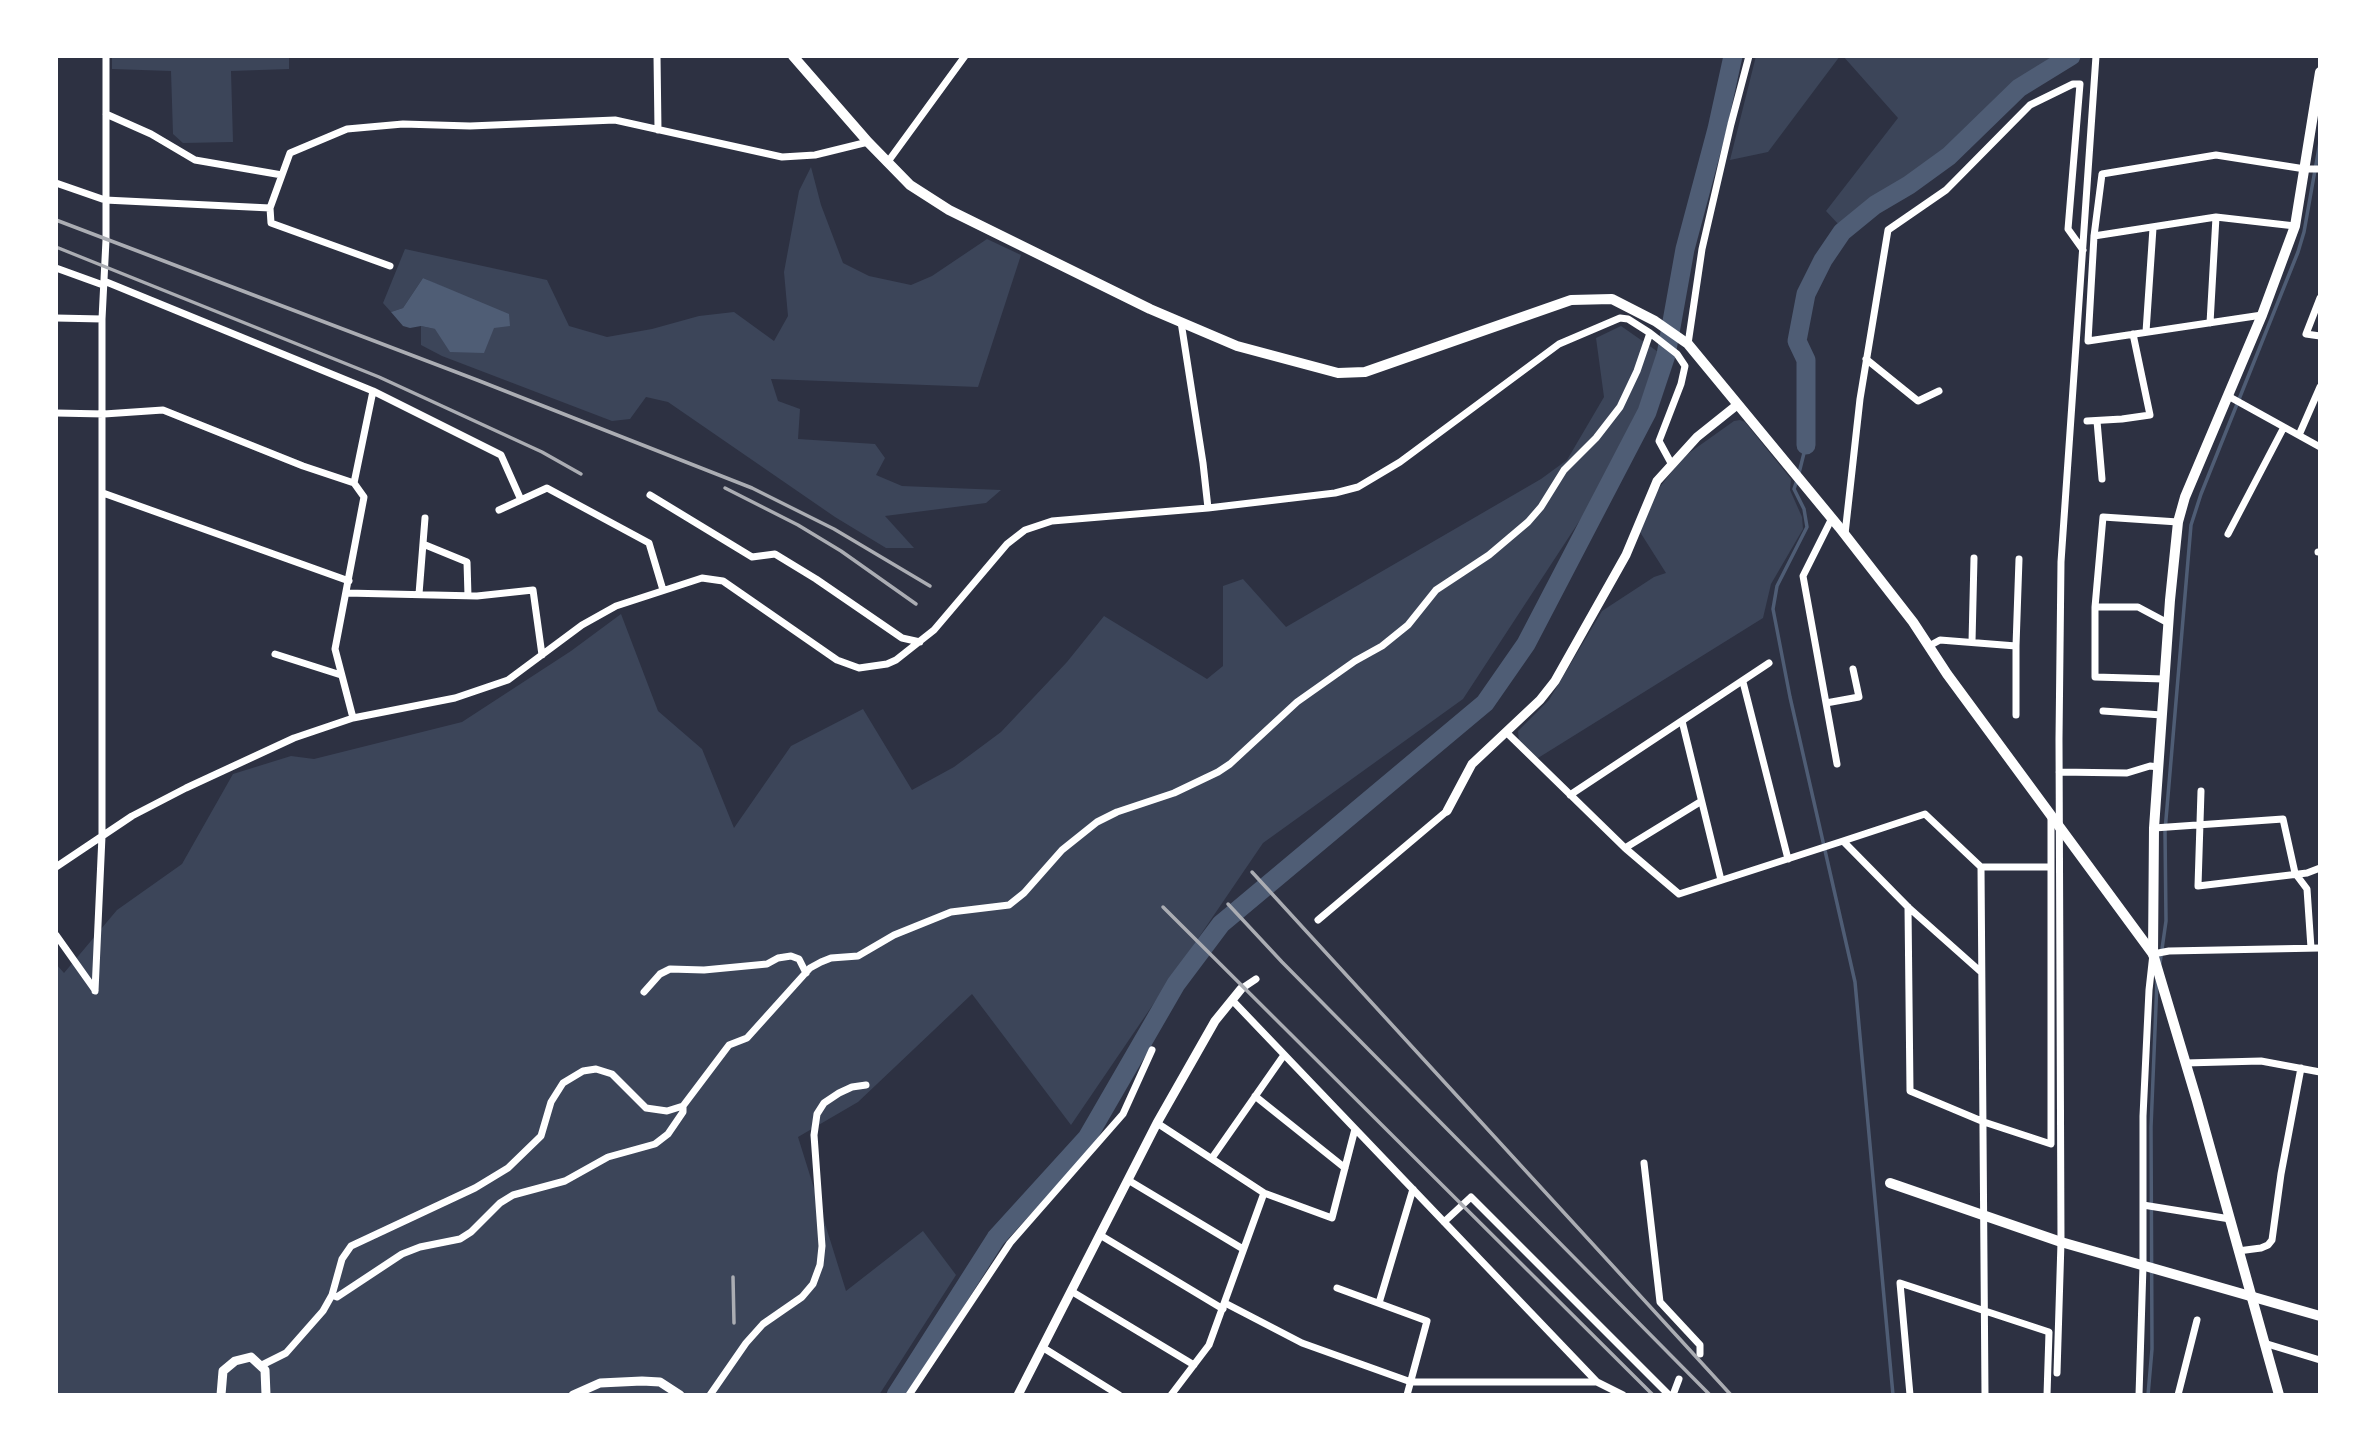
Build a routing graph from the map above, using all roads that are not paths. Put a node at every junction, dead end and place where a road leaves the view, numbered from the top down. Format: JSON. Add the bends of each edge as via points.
{"nodes":[{"id":1,"x":106,"y":56,"type":"edge"},
{"id":2,"x":657,"y":56,"type":"edge"},
{"id":3,"x":965,"y":56,"type":"edge"},
{"id":4,"x":1749,"y":56,"type":"edge"},
{"id":5,"x":2096,"y":56,"type":"edge"},
{"id":6,"x":798,"y":58,"type":"edge"},
{"id":7,"x":2320,"y":72,"type":"edge"},
{"id":8,"x":106,"y":114,"type":"junction"},
{"id":9,"x":658,"y":130,"type":"junction"},
{"id":10,"x":868,"y":142,"type":"junction"},
{"id":11,"x":887,"y":163,"type":"junction"},
{"id":12,"x":2305,"y":169,"type":"junction"},
{"id":13,"x":2320,"y":169,"type":"edge"},
{"id":14,"x":282,"y":175,"type":"junction"},
{"id":15,"x":56,"y":183,"type":"edge"},
{"id":16,"x":106,"y":200,"type":"junction"},
{"id":17,"x":270,"y":208,"type":"junction"},
{"id":18,"x":2216,"y":217,"type":"junction"},
{"id":19,"x":2295,"y":226,"type":"junction"},
{"id":20,"x":2153,"y":228,"type":"junction"},
{"id":21,"x":2094,"y":236,"type":"junction"},
{"id":22,"x":2083,"y":250,"type":"junction"},
{"id":23,"x":390,"y":266,"type":"dead end"},
{"id":24,"x":56,"y":268,"type":"edge"},
{"id":25,"x":103,"y":283,"type":"junction"},
{"id":26,"x":2320,"y":298,"type":"edge"},
{"id":27,"x":2263,"y":315,"type":"junction"},
{"id":28,"x":56,"y":318,"type":"edge"},
{"id":29,"x":102,"y":319,"type":"junction"},
{"id":30,"x":1181,"y":322,"type":"junction"},
{"id":31,"x":2210,"y":323,"type":"junction"},
{"id":32,"x":2146,"y":332,"type":"junction"},
{"id":33,"x":1650,"y":333,"type":"junction"},
{"id":34,"x":2133,"y":334,"type":"junction"},
{"id":35,"x":2320,"y":336,"type":"edge"},
{"id":36,"x":1685,"y":341,"type":"junction"},
{"id":37,"x":1866,"y":359,"type":"junction"},
{"id":38,"x":2320,"y":387,"type":"edge"},
{"id":39,"x":373,"y":391,"type":"junction"},
{"id":40,"x":1939,"y":391,"type":"dead end"},
{"id":41,"x":2228,"y":396,"type":"junction"},
{"id":42,"x":1737,"y":405,"type":"junction"},
{"id":43,"x":56,"y":413,"type":"edge"},
{"id":44,"x":104,"y":414,"type":"junction"},
{"id":45,"x":2088,"y":421,"type":"dead end"},
{"id":46,"x":2097,"y":421,"type":"junction"},
{"id":47,"x":2284,"y":427,"type":"junction"},
{"id":48,"x":2299,"y":435,"type":"junction"},
{"id":49,"x":2320,"y":447,"type":"edge"},
{"id":50,"x":1671,"y":463,"type":"junction"},
{"id":51,"x":2102,"y":479,"type":"dead end"},
{"id":52,"x":354,"y":483,"type":"junction"},
{"id":53,"x":103,"y":492,"type":"junction"},
{"id":54,"x":650,"y":495,"type":"dead end"},
{"id":55,"x":521,"y":500,"type":"junction"},
{"id":56,"x":1208,"y":509,"type":"junction"},
{"id":57,"x":499,"y":510,"type":"dead end"},
{"id":58,"x":425,"y":517,"type":"dead end"},
{"id":59,"x":1832,"y":518,"type":"junction"},
{"id":60,"x":2178,"y":522,"type":"junction"},
{"id":61,"x":1844,"y":534,"type":"junction"},
{"id":62,"x":2228,"y":534,"type":"dead end"},
{"id":63,"x":424,"y":544,"type":"junction"},
{"id":64,"x":1974,"y":558,"type":"dead end"},
{"id":65,"x":2019,"y":559,"type":"dead end"},
{"id":66,"x":349,"y":581,"type":"junction"},
{"id":67,"x":663,"y":590,"type":"junction"},
{"id":68,"x":346,"y":593,"type":"junction"},
{"id":69,"x":419,"y":594,"type":"junction"},
{"id":70,"x":468,"y":596,"type":"junction"},
{"id":71,"x":2095,"y":607,"type":"junction"},
{"id":72,"x":2168,"y":623,"type":"junction"},
{"id":73,"x":920,"y":642,"type":"junction"},
{"id":74,"x":1972,"y":642,"type":"junction"},
{"id":75,"x":1929,"y":646,"type":"junction"},
{"id":76,"x":2016,"y":646,"type":"junction"},
{"id":77,"x":275,"y":654,"type":"dead end"},
{"id":78,"x":542,"y":655,"type":"junction"},
{"id":79,"x":1769,"y":663,"type":"dead end"},
{"id":80,"x":1853,"y":668,"type":"dead end"},
{"id":81,"x":341,"y":675,"type":"junction"},
{"id":82,"x":2165,"y":679,"type":"junction"},
{"id":83,"x":1743,"y":682,"type":"junction"},
{"id":84,"x":1826,"y":703,"type":"junction"},
{"id":85,"x":2104,"y":711,"type":"dead end"},
{"id":86,"x":2016,"y":715,"type":"dead end"},
{"id":87,"x":2162,"y":715,"type":"junction"},
{"id":88,"x":352,"y":718,"type":"junction"},
{"id":89,"x":1682,"y":721,"type":"junction"},
{"id":90,"x":1507,"y":733,"type":"junction"},
{"id":91,"x":1837,"y":764,"type":"dead end"},
{"id":92,"x":2158,"y":767,"type":"junction"},
{"id":93,"x":2059,"y":772,"type":"junction"},
{"id":94,"x":2201,"y":791,"type":"dead end"},
{"id":95,"x":1570,"y":795,"type":"junction"},
{"id":96,"x":1700,"y":802,"type":"junction"},
{"id":97,"x":1447,"y":811,"type":"joint"},
{"id":98,"x":2051,"y":816,"type":"junction"},
{"id":99,"x":2059,"y":824,"type":"junction"},
{"id":100,"x":2199,"y":825,"type":"junction"},
{"id":101,"x":2154,"y":828,"type":"junction"},
{"id":102,"x":102,"y":836,"type":"junction"},
{"id":103,"x":1843,"y":841,"type":"junction"},
{"id":104,"x":1625,"y":848,"type":"junction"},
{"id":105,"x":1788,"y":859,"type":"junction"},
{"id":106,"x":56,"y":867,"type":"edge"},
{"id":107,"x":1981,"y":867,"type":"junction"},
{"id":108,"x":2051,"y":867,"type":"junction"},
{"id":109,"x":2320,"y":868,"type":"edge"},
{"id":110,"x":2295,"y":873,"type":"junction"},
{"id":111,"x":1721,"y":880,"type":"junction"},
{"id":112,"x":1908,"y":907,"type":"junction"},
{"id":113,"x":1318,"y":920,"type":"dead end"},
{"id":114,"x":56,"y":935,"type":"edge"},
{"id":115,"x":2311,"y":948,"type":"junction"},
{"id":116,"x":2320,"y":948,"type":"edge"},
{"id":117,"x":2153,"y":954,"type":"junction"},
{"id":118,"x":1981,"y":972,"type":"junction"},
{"id":119,"x":806,"y":973,"type":"junction"},
{"id":120,"x":1256,"y":979,"type":"dead end"},
{"id":121,"x":1241,"y":989,"type":"joint"},
{"id":122,"x":644,"y":992,"type":"dead end"},
{"id":123,"x":1232,"y":1000,"type":"junction"},
{"id":124,"x":1152,"y":1050,"type":"dead end"},
{"id":125,"x":1284,"y":1055,"type":"junction"},
{"id":126,"x":2185,"y":1063,"type":"junction"},
{"id":127,"x":2301,"y":1068,"type":"junction"},
{"id":128,"x":2320,"y":1072,"type":"edge"},
{"id":129,"x":866,"y":1085,"type":"dead end"},
{"id":130,"x":1255,"y":1096,"type":"junction"},
{"id":131,"x":683,"y":1106,"type":"junction"},
{"id":132,"x":1984,"y":1122,"type":"junction"},
{"id":133,"x":1157,"y":1123,"type":"junction"},
{"id":134,"x":1355,"y":1129,"type":"junction"},
{"id":135,"x":1212,"y":1158,"type":"junction"},
{"id":136,"x":1644,"y":1163,"type":"dead end"},
{"id":137,"x":1345,"y":1168,"type":"junction"},
{"id":138,"x":1128,"y":1180,"type":"junction"},
{"id":139,"x":1890,"y":1183,"type":"dead end"},
{"id":140,"x":1413,"y":1189,"type":"junction"},
{"id":141,"x":1264,"y":1194,"type":"junction"},
{"id":142,"x":2143,"y":1205,"type":"junction"},
{"id":143,"x":1984,"y":1215,"type":"junction"},
{"id":144,"x":2230,"y":1219,"type":"junction"},
{"id":145,"x":1444,"y":1222,"type":"junction"},
{"id":146,"x":1100,"y":1235,"type":"junction"},
{"id":147,"x":2061,"y":1242,"type":"junction"},
{"id":148,"x":1243,"y":1249,"type":"junction"},
{"id":149,"x":2238,"y":1251,"type":"junction"},
{"id":150,"x":2143,"y":1266,"type":"junction"},
{"id":151,"x":1337,"y":1288,"type":"dead end"},
{"id":152,"x":1070,"y":1292,"type":"junction"},
{"id":153,"x":332,"y":1295,"type":"junction"},
{"id":154,"x":2251,"y":1297,"type":"junction"},
{"id":155,"x":1380,"y":1303,"type":"junction"},
{"id":156,"x":1224,"y":1306,"type":"junction"},
{"id":157,"x":1984,"y":1312,"type":"junction"},
{"id":158,"x":2320,"y":1316,"type":"edge"},
{"id":159,"x":2197,"y":1320,"type":"dead end"},
{"id":160,"x":2264,"y":1343,"type":"junction"},
{"id":161,"x":1042,"y":1347,"type":"junction"},
{"id":162,"x":1700,"y":1354,"type":"dead end"},
{"id":163,"x":2320,"y":1360,"type":"edge"},
{"id":164,"x":262,"y":1365,"type":"junction"},
{"id":165,"x":1194,"y":1365,"type":"junction"},
{"id":166,"x":2057,"y":1373,"type":"dead end"},
{"id":167,"x":1679,"y":1380,"type":"dead end"},
{"id":168,"x":1411,"y":1382,"type":"junction"},
{"id":169,"x":1597,"y":1382,"type":"junction"},
{"id":170,"x":221,"y":1395,"type":"edge"},
{"id":171,"x":266,"y":1395,"type":"edge"},
{"id":172,"x":573,"y":1395,"type":"edge"},
{"id":173,"x":680,"y":1395,"type":"edge"},
{"id":174,"x":710,"y":1395,"type":"edge"},
{"id":175,"x":909,"y":1395,"type":"edge"},
{"id":176,"x":1018,"y":1395,"type":"edge"},
{"id":177,"x":1119,"y":1395,"type":"edge"},
{"id":178,"x":1171,"y":1395,"type":"edge"},
{"id":179,"x":1407,"y":1395,"type":"edge"},
{"id":180,"x":1623,"y":1395,"type":"edge"},
{"id":181,"x":1671,"y":1395,"type":"edge"},
{"id":182,"x":1910,"y":1395,"type":"edge"},
{"id":183,"x":1985,"y":1395,"type":"edge"},
{"id":184,"x":2047,"y":1395,"type":"edge"},
{"id":185,"x":2138,"y":1395,"type":"edge"},
{"id":186,"x":2178,"y":1395,"type":"edge"},
{"id":187,"x":2279,"y":1395,"type":"edge"}],
"edges":[{"from":1,"to":8,"type":"street"},
{"from":2,"to":9,"type":"street"},
{"from":3,"to":11,"type":"street"},
{"from":4,"to":36,"type":"street","via":[[1702,249]]},
{"from":5,"to":22,"type":"street"},
{"from":6,"to":10,"type":"main road"},
{"from":7,"to":12,"type":"main road"},
{"from":8,"to":14,"type":"street","via":[[195,160]]},
{"from":8,"to":16,"type":"street"},
{"from":9,"to":10,"type":"street","via":[[782,157],[815,155]]},
{"from":9,"to":14,"type":"street","via":[[615,120],[347,129],[290,153]]},
{"from":10,"to":11,"type":"main road"},
{"from":11,"to":30,"type":"main road","via":[[910,185],[949,210]]},
{"from":12,"to":13,"type":"street"},
{"from":12,"to":19,"type":"main road"},
{"from":12,"to":21,"type":"street","via":[[2216,155],[2102,174]]},
{"from":14,"to":17,"type":"street"},
{"from":15,"to":16,"type":"street"},
{"from":16,"to":17,"type":"street"},
{"from":16,"to":25,"type":"street"},
{"from":17,"to":23,"type":"street","via":[[271,223]]},
{"from":18,"to":19,"type":"street"},
{"from":18,"to":20,"type":"street"},
{"from":18,"to":31,"type":"street"},
{"from":19,"to":27,"type":"main road"},
{"from":20,"to":21,"type":"street"},
{"from":20,"to":32,"type":"street"},
{"from":21,"to":34,"type":"street","via":[[2088,341]]},
{"from":22,"to":37,"type":"street","via":[[2068,229],[2080,84],[2073,84],[2030,105],[1946,190],[1888,230]]},
{"from":22,"to":93,"type":"street","via":[[2061,562]]},
{"from":24,"to":25,"type":"street"},
{"from":25,"to":29,"type":"street"},
{"from":25,"to":39,"type":"street"},
{"from":26,"to":35,"type":"street","via":[[2306,334]]},
{"from":27,"to":31,"type":"street"},
{"from":27,"to":41,"type":"main road"},
{"from":28,"to":29,"type":"street"},
{"from":29,"to":44,"type":"street"},
{"from":30,"to":36,"type":"main road","via":[[1237,345],[1338,373],[1365,372],[1571,300],[1612,299]]},
{"from":30,"to":56,"type":"street"},
{"from":31,"to":32,"type":"street"},
{"from":32,"to":34,"type":"street"},
{"from":33,"to":50,"type":"street","via":[[1685,366],[1659,441]]},
{"from":33,"to":56,"type":"street","via":[[1619,318],[1559,344],[1400,462],[1357,487]]},
{"from":33,"to":119,"type":"street","via":[[1620,407],[1564,470],[1528,522],[1436,590],[1408,625],[1382,646],[1297,702],[1230,764],[1174,793],[1097,822],[1062,850],[1009,905],[951,912],[894,935],[858,956],[831,958]]},
{"from":34,"to":46,"type":"street","via":[[2150,415]]},
{"from":36,"to":42,"type":"main road"},
{"from":37,"to":40,"type":"street","via":[[1918,401]]},
{"from":37,"to":61,"type":"street"},
{"from":38,"to":48,"type":"street"},
{"from":39,"to":52,"type":"street"},
{"from":39,"to":55,"type":"street","via":[[501,455]]},
{"from":41,"to":47,"type":"street"},
{"from":41,"to":60,"type":"main road"},
{"from":42,"to":50,"type":"street"},
{"from":42,"to":59,"type":"main road"},
{"from":43,"to":44,"type":"street"},
{"from":44,"to":52,"type":"street","via":[[163,410]]},
{"from":44,"to":53,"type":"street"},
{"from":45,"to":46,"type":"street"},
{"from":46,"to":51,"type":"street"},
{"from":47,"to":48,"type":"street"},
{"from":47,"to":62,"type":"street"},
{"from":48,"to":49,"type":"street"},
{"from":50,"to":90,"type":"street","via":[[1657,481],[1626,555],[1555,681]]},
{"from":52,"to":66,"type":"street","via":[[364,497]]},
{"from":53,"to":66,"type":"street"},
{"from":53,"to":102,"type":"street"},
{"from":54,"to":73,"type":"street","via":[[752,557],[775,554],[902,638]]},
{"from":55,"to":57,"type":"street"},
{"from":55,"to":67,"type":"street","via":[[547,488],[649,543]]},
{"from":56,"to":73,"type":"street","via":[[1052,521],[1025,530],[1007,544]]},
{"from":58,"to":63,"type":"street"},
{"from":59,"to":61,"type":"main road"},
{"from":59,"to":84,"type":"street","via":[[1803,576]]},
{"from":60,"to":71,"type":"street","via":[[2103,517]]},
{"from":60,"to":72,"type":"main road"},
{"from":61,"to":75,"type":"main road"},
{"from":63,"to":69,"type":"street"},
{"from":63,"to":70,"type":"street","via":[[467,562]]},
{"from":64,"to":74,"type":"street"},
{"from":65,"to":76,"type":"street"},
{"from":66,"to":68,"type":"street"},
{"from":67,"to":73,"type":"street","via":[[702,578],[723,581],[837,660],[859,668],[887,664]]},
{"from":67,"to":78,"type":"street","via":[[616,606]]},
{"from":68,"to":69,"type":"street"},
{"from":68,"to":81,"type":"street","via":[[335,649]]},
{"from":69,"to":70,"type":"street"},
{"from":70,"to":78,"type":"street","via":[[533,590]]},
{"from":71,"to":72,"type":"street","via":[[2138,607]]},
{"from":71,"to":82,"type":"street","via":[[2095,677]]},
{"from":72,"to":82,"type":"main road"},
{"from":74,"to":75,"type":"street","via":[[1940,640]]},
{"from":74,"to":76,"type":"street"},
{"from":75,"to":98,"type":"main road"},
{"from":76,"to":86,"type":"street"},
{"from":77,"to":81,"type":"street"},
{"from":78,"to":88,"type":"street","via":[[508,680],[484,690]]},
{"from":79,"to":83,"type":"street"},
{"from":80,"to":84,"type":"street","via":[[1859,697]]},
{"from":81,"to":88,"type":"street"},
{"from":82,"to":87,"type":"main road"},
{"from":83,"to":89,"type":"street"},
{"from":83,"to":105,"type":"street"},
{"from":84,"to":91,"type":"street"},
{"from":85,"to":87,"type":"street"},
{"from":87,"to":92,"type":"main road"},
{"from":88,"to":102,"type":"street","via":[[225,769]]},
{"from":89,"to":95,"type":"street"},
{"from":89,"to":96,"type":"street"},
{"from":90,"to":95,"type":"street"},
{"from":90,"to":97,"type":"street","via":[[1472,764]]},
{"from":92,"to":93,"type":"street","via":[[2127,773]]},
{"from":92,"to":101,"type":"main road"},
{"from":93,"to":99,"type":"street"},
{"from":94,"to":100,"type":"street"},
{"from":95,"to":104,"type":"street"},
{"from":96,"to":104,"type":"street"},
{"from":96,"to":111,"type":"street"},
{"from":97,"to":113,"type":"street"},
{"from":98,"to":99,"type":"main road"},
{"from":98,"to":108,"type":"street"},
{"from":99,"to":117,"type":"main road"},
{"from":99,"to":147,"type":"street"},
{"from":100,"to":101,"type":"street"},
{"from":100,"to":110,"type":"street","via":[[2283,820]]},
{"from":100,"to":110,"type":"street","via":[[2198,886]]},
{"from":101,"to":117,"type":"main road"},
{"from":102,"to":106,"type":"street"},
{"from":102,"to":114,"type":"street","via":[[95,991]]},
{"from":103,"to":105,"type":"street"},
{"from":103,"to":107,"type":"street","via":[[1925,814]]},
{"from":103,"to":112,"type":"street"},
{"from":104,"to":111,"type":"street","via":[[1679,894]]},
{"from":105,"to":111,"type":"street"},
{"from":107,"to":108,"type":"street"},
{"from":107,"to":118,"type":"street"},
{"from":108,"to":132,"type":"street","via":[[2051,1144]]},
{"from":109,"to":110,"type":"street"},
{"from":110,"to":115,"type":"street","via":[[2307,889]]},
{"from":112,"to":118,"type":"street"},
{"from":112,"to":132,"type":"street","via":[[1910,1091]]},
{"from":115,"to":116,"type":"street"},
{"from":115,"to":117,"type":"street"},
{"from":117,"to":126,"type":"main road"},
{"from":117,"to":142,"type":"street"},
{"from":118,"to":132,"type":"street"},
{"from":119,"to":122,"type":"street","via":[[799,959],[791,956],[767,964],[670,970]]},
{"from":119,"to":131,"type":"street","via":[[747,1038],[729,1045]]},
{"from":120,"to":121,"type":"street"},
{"from":121,"to":123,"type":"street"},
{"from":123,"to":125,"type":"street"},
{"from":123,"to":133,"type":"street","via":[[1215,1021]]},
{"from":124,"to":175,"type":"street","via":[[1123,1114],[1010,1244]]},
{"from":125,"to":130,"type":"street"},
{"from":125,"to":134,"type":"street"},
{"from":126,"to":127,"type":"street","via":[[2261,1061]]},
{"from":126,"to":144,"type":"main road"},
{"from":127,"to":128,"type":"street"},
{"from":127,"to":149,"type":"street","via":[[2272,1240],[2261,1248]]},
{"from":129,"to":174,"type":"street","via":[[839,1093],[817,1114],[814,1135],[822,1245],[813,1284],[746,1343]]},
{"from":130,"to":135,"type":"street"},
{"from":130,"to":137,"type":"street"},
{"from":131,"to":153,"type":"street","via":[[668,1134],[655,1144],[608,1157],[565,1181],[513,1195],[460,1239],[402,1254],[337,1297]]},
{"from":131,"to":153,"type":"street","via":[[667,1111],[646,1108],[612,1074],[583,1071],[563,1083],[551,1102],[541,1136],[508,1168],[351,1246],[342,1259]]},
{"from":132,"to":143,"type":"street"},
{"from":133,"to":135,"type":"street"},
{"from":133,"to":138,"type":"street"},
{"from":134,"to":137,"type":"street"},
{"from":134,"to":140,"type":"street"},
{"from":135,"to":141,"type":"street"},
{"from":136,"to":162,"type":"street","via":[[1660,1302],[1700,1345]]},
{"from":137,"to":141,"type":"street","via":[[1332,1218]]},
{"from":138,"to":146,"type":"street"},
{"from":138,"to":148,"type":"street"},
{"from":139,"to":143,"type":"main road"},
{"from":140,"to":145,"type":"street"},
{"from":140,"to":155,"type":"street"},
{"from":141,"to":148,"type":"street"},
{"from":142,"to":144,"type":"street"},
{"from":142,"to":150,"type":"street"},
{"from":143,"to":147,"type":"main road"},
{"from":143,"to":157,"type":"street"},
{"from":144,"to":149,"type":"main road"},
{"from":145,"to":169,"type":"street"},
{"from":145,"to":181,"type":"street","via":[[1471,1198]]},
{"from":146,"to":152,"type":"street"},
{"from":146,"to":156,"type":"street"},
{"from":147,"to":150,"type":"main road"},
{"from":147,"to":166,"type":"street"},
{"from":148,"to":156,"type":"street"},
{"from":149,"to":154,"type":"main road"},
{"from":150,"to":154,"type":"main road"},
{"from":150,"to":185,"type":"street"},
{"from":151,"to":155,"type":"street"},
{"from":152,"to":161,"type":"street"},
{"from":152,"to":165,"type":"street"},
{"from":153,"to":164,"type":"street","via":[[286,1353]]},
{"from":154,"to":158,"type":"main road"},
{"from":154,"to":160,"type":"main road"},
{"from":155,"to":168,"type":"street","via":[[1427,1321]]},
{"from":156,"to":165,"type":"street","via":[[1209,1345]]},
{"from":156,"to":168,"type":"street","via":[[1302,1343]]},
{"from":157,"to":182,"type":"street","via":[[1899,1283]]},
{"from":157,"to":183,"type":"street"},
{"from":157,"to":184,"type":"street","via":[[2049,1332]]},
{"from":159,"to":186,"type":"street"},
{"from":160,"to":163,"type":"street"},
{"from":160,"to":187,"type":"main road"},
{"from":161,"to":176,"type":"street"},
{"from":161,"to":177,"type":"street"},
{"from":164,"to":170,"type":"street","via":[[251,1357],[235,1360],[223,1371]]},
{"from":164,"to":171,"type":"street"},
{"from":165,"to":178,"type":"street"},
{"from":167,"to":181,"type":"street"},
{"from":168,"to":169,"type":"street"},
{"from":168,"to":179,"type":"street"},
{"from":169,"to":180,"type":"street"},
{"from":172,"to":173,"type":"street","via":[[600,1383],[642,1381],[660,1382]]}]}
